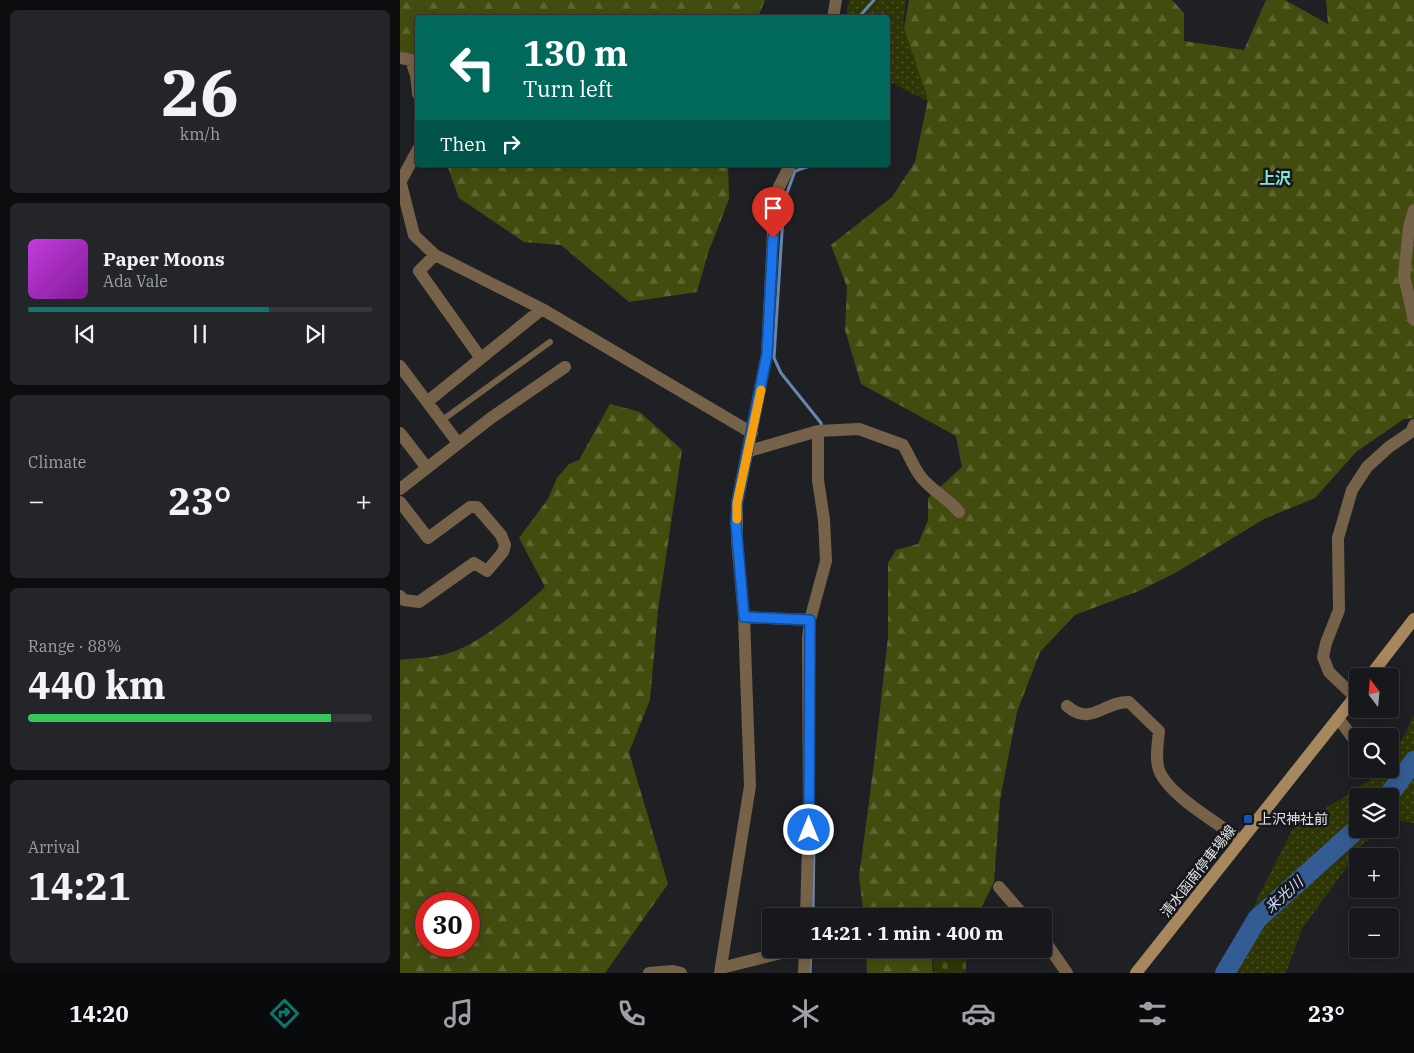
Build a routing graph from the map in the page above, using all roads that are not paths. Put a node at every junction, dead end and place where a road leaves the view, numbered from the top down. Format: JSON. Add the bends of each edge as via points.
{"nodes":[{"id":1,"x":836,"y":0,"type":"edge"},
{"id":2,"x":833,"y":15,"type":"edge"},
{"id":3,"x":400,"y":58,"type":"edge"},
{"id":4,"x":415,"y":72,"type":"edge"},
{"id":5,"x":415,"y":154,"type":"edge"},
{"id":6,"x":789,"y":167,"type":"edge"},
{"id":7,"x":401,"y":180,"type":"edge"},
{"id":8,"x":1414,"y":210,"type":"edge"},
{"id":9,"x":434,"y":256,"type":"junction"},
{"id":10,"x":542,"y":309,"type":"junction"},
{"id":11,"x":1414,"y":320,"type":"edge"},
{"id":12,"x":550,"y":342,"type":"dead end"},
{"id":13,"x":480,"y":357,"type":"junction"},
{"id":14,"x":400,"y":366,"type":"edge"},
{"id":15,"x":565,"y":366,"type":"dead end"},
{"id":16,"x":427,"y":402,"type":"junction"},
{"id":17,"x":441,"y":421,"type":"junction"},
{"id":18,"x":1414,"y":425,"type":"edge"},
{"id":19,"x":818,"y":431,"type":"junction"},
{"id":20,"x":400,"y":433,"type":"edge"},
{"id":21,"x":752,"y":433,"type":"junction"},
{"id":22,"x":458,"y":443,"type":"junction"},
{"id":23,"x":749,"y":451,"type":"junction"},
{"id":24,"x":427,"y":468,"type":"junction"},
{"id":25,"x":400,"y":489,"type":"edge"},
{"id":26,"x":400,"y":502,"type":"edge"},
{"id":27,"x":959,"y":512,"type":"dead end"},
{"id":28,"x":400,"y":596,"type":"edge"},
{"id":29,"x":744,"y":617,"type":"junction"},
{"id":30,"x":1414,"y":619,"type":"edge"},
{"id":31,"x":810,"y":620,"type":"junction"},
{"id":32,"x":1376,"y":668,"type":"edge"},
{"id":33,"x":1349,"y":689,"type":"edge"},
{"id":34,"x":1349,"y":704,"type":"edge"},
{"id":35,"x":1067,"y":706,"type":"dead end"},
{"id":36,"x":1338,"y":718,"type":"junction"},
{"id":37,"x":1349,"y":733,"type":"edge"},
{"id":38,"x":1241,"y":840,"type":"junction"},
{"id":39,"x":999,"y":887,"type":"dead end"},
{"id":40,"x":806,"y":908,"type":"edge"},
{"id":41,"x":1017,"y":908,"type":"edge"},
{"id":42,"x":1052,"y":951,"type":"edge"},
{"id":43,"x":766,"y":958,"type":"edge"},
{"id":44,"x":805,"y":958,"type":"edge"},
{"id":45,"x":720,"y":971,"type":"edge"},
{"id":46,"x":649,"y":973,"type":"edge"},
{"id":47,"x":680,"y":973,"type":"edge"},
{"id":48,"x":804,"y":973,"type":"edge"},
{"id":49,"x":1068,"y":973,"type":"edge"},
{"id":50,"x":1136,"y":973,"type":"edge"}],
"edges":[{"from":1,"to":2,"type":"street"},
{"from":3,"to":4,"type":"street","via":[[411,60]]},
{"from":5,"to":7,"type":"street"},
{"from":6,"to":21,"type":"street","via":[[777,191],[767,354]]},
{"from":7,"to":9,"type":"street","via":[[414,235]]},
{"from":8,"to":11,"type":"street","via":[[1404,276]]},
{"from":9,"to":10,"type":"street"},
{"from":9,"to":13,"type":"street","via":[[419,271]]},
{"from":10,"to":13,"type":"street"},
{"from":10,"to":21,"type":"street"},
{"from":12,"to":17,"type":"lane"},
{"from":13,"to":16,"type":"street"},
{"from":14,"to":16,"type":"street"},
{"from":15,"to":22,"type":"street"},
{"from":16,"to":17,"type":"street"},
{"from":17,"to":22,"type":"street"},
{"from":18,"to":33,"type":"street","via":[[1411,432],[1366,467],[1352,490],[1338,538],[1339,610],[1323,657],[1329,672]]},
{"from":19,"to":23,"type":"street"},
{"from":19,"to":27,"type":"street","via":[[859,429],[903,444],[920,476]]},
{"from":19,"to":31,"type":"street","via":[[826,561]]},
{"from":20,"to":24,"type":"street"},
{"from":21,"to":23,"type":"street"},
{"from":22,"to":24,"type":"street"},
{"from":23,"to":29,"type":"street","via":[[737,503],[736,524]]},
{"from":24,"to":25,"type":"street"},
{"from":26,"to":28,"type":"street","via":[[428,538],[470,507],[477,507],[506,545],[487,572],[474,563],[419,602],[404,600]]},
{"from":29,"to":31,"type":"street"},
{"from":29,"to":45,"type":"street","via":[[750,786]]},
{"from":30,"to":32,"type":"main road"},
{"from":31,"to":40,"type":"street"},
{"from":34,"to":36,"type":"main road","name":"清水函南停車場線"},
{"from":35,"to":38,"type":"street","via":[[1079,715],[1087,715],[1129,702],[1159,731],[1158,766],[1162,777],[1180,796]]},
{"from":36,"to":37,"type":"street"},
{"from":36,"to":38,"type":"main road","name":"清水函南停車場線"},
{"from":38,"to":50,"type":"main road","name":"清水函南停車場線"},
{"from":39,"to":41,"type":"street"},
{"from":42,"to":49,"type":"street"},
{"from":43,"to":45,"type":"street"},
{"from":44,"to":48,"type":"street"},
{"from":46,"to":47,"type":"street"}]}
